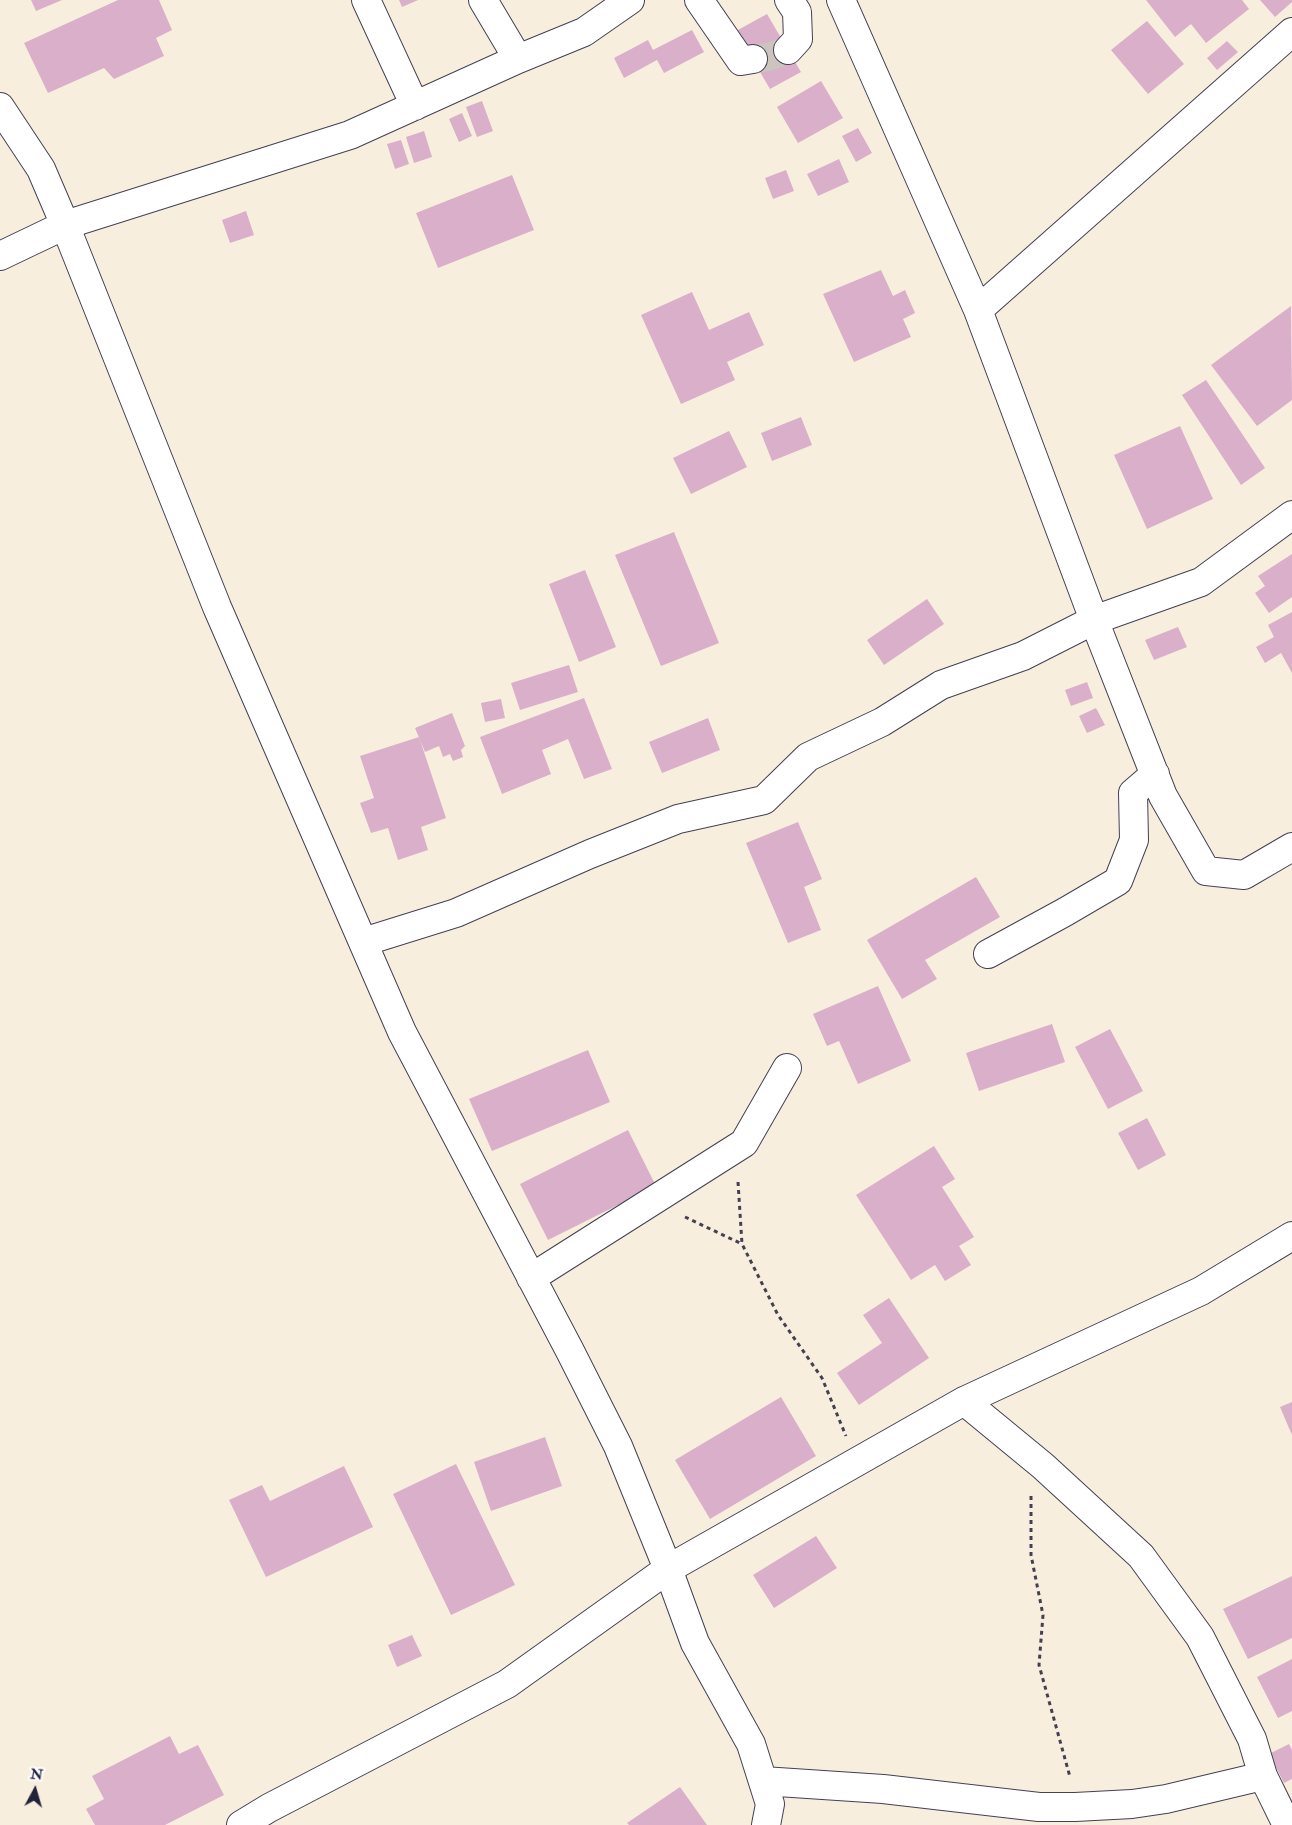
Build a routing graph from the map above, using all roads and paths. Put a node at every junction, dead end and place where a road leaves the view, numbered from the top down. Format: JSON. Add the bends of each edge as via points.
{"nodes":[{"id":1,"x":366,"y":0,"type":"edge"},
{"id":2,"x":483,"y":0,"type":"edge"},
{"id":3,"x":630,"y":0,"type":"edge"},
{"id":4,"x":699,"y":0,"type":"edge"},
{"id":5,"x":789,"y":0,"type":"edge"},
{"id":6,"x":842,"y":0,"type":"edge"},
{"id":7,"x":1292,"y":32,"type":"edge"},
{"id":8,"x":788,"y":50,"type":"dead end"},
{"id":9,"x":518,"y":59,"type":"junction"},
{"id":10,"x":753,"y":59,"type":"tunnel mouth"},
{"id":11,"x":415,"y":106,"type":"junction"},
{"id":12,"x":0,"y":107,"type":"edge"},
{"id":13,"x":65,"y":225,"type":"junction"},
{"id":14,"x":0,"y":256,"type":"edge"},
{"id":15,"x":978,"y":310,"type":"junction"},
{"id":16,"x":1292,"y":515,"type":"edge"},
{"id":17,"x":1094,"y":620,"type":"junction"},
{"id":18,"x":1154,"y":774,"type":"junction"},
{"id":19,"x":1292,"y":846,"type":"edge"},
{"id":20,"x":363,"y":942,"type":"junction"},
{"id":21,"x":988,"y":954,"type":"dead end"},
{"id":22,"x":787,"y":1068,"type":"dead end"},
{"id":23,"x":736,"y":1149,"type":"junction"},
{"id":24,"x":652,"y":1202,"type":"junction"},
{"id":25,"x":1292,"y":1236,"type":"edge"},
{"id":26,"x":742,"y":1244,"type":"junction"},
{"id":27,"x":531,"y":1278,"type":"junction"},
{"id":28,"x":964,"y":1401,"type":"junction"},
{"id":29,"x":856,"y":1462,"type":"junction"},
{"id":30,"x":1031,"y":1494,"type":"dead end"},
{"id":31,"x":668,"y":1569,"type":"junction"},
{"id":32,"x":1263,"y":1776,"type":"junction"},
{"id":33,"x":763,"y":1781,"type":"junction"},
{"id":34,"x":1075,"y":1807,"type":"junction"},
{"id":35,"x":241,"y":1825,"type":"edge"},
{"id":36,"x":766,"y":1825,"type":"edge"},
{"id":37,"x":1286,"y":1825,"type":"edge"}],
"edges":[{"from":1,"to":11,"type":"street"},
{"from":2,"to":9,"type":"street"},
{"from":3,"to":9,"type":"street","via":[[584,32]]},
{"from":4,"to":10,"type":"street","via":[[741,61]]},
{"from":5,"to":8,"type":"street","via":[[796,12],[798,39]]},
{"from":6,"to":15,"type":"street"},
{"from":7,"to":15,"type":"street"},
{"from":9,"to":11,"type":"street"},
{"from":11,"to":13,"type":"street","via":[[350,135]]},
{"from":12,"to":13,"type":"street","via":[[41,169]]},
{"from":13,"to":14,"type":"street"},
{"from":13,"to":20,"type":"street","via":[[217,606]]},
{"from":15,"to":17,"type":"street"},
{"from":16,"to":17,"type":"street","via":[[1201,582]]},
{"from":17,"to":18,"type":"street"},
{"from":17,"to":20,"type":"street","via":[[1023,656],[941,685],[882,722],[808,757],[764,800],[678,819],[456,913]]},
{"from":18,"to":19,"type":"street","via":[[1206,872],[1244,876]]},
{"from":18,"to":21,"type":"street","via":[[1132,793],[1134,840],[1118,880]]},
{"from":20,"to":27,"type":"street","via":[[402,1032]]},
{"from":22,"to":23,"type":"street","via":[[744,1143]]},
{"from":23,"to":24,"type":"street"},
{"from":23,"to":26,"type":"path"},
{"from":24,"to":26,"type":"path"},
{"from":24,"to":27,"type":"street"},
{"from":25,"to":28,"type":"street","via":[[1201,1291]]},
{"from":26,"to":29,"type":"path","via":[[778,1314],[822,1378]]},
{"from":27,"to":31,"type":"street","via":[[618,1446]]},
{"from":28,"to":29,"type":"street"},
{"from":28,"to":32,"type":"street","via":[[1044,1466],[1141,1556],[1200,1637],[1252,1739]]},
{"from":29,"to":31,"type":"street"},
{"from":30,"to":34,"type":"path","via":[[1032,1555],[1043,1615],[1039,1665],[1068,1764]]},
{"from":31,"to":33,"type":"street","via":[[695,1643],[751,1744]]},
{"from":31,"to":35,"type":"street","via":[[507,1684]]},
{"from":32,"to":34,"type":"street","via":[[1166,1799]]},
{"from":32,"to":37,"type":"street"},
{"from":33,"to":34,"type":"street"},
{"from":33,"to":36,"type":"street","via":[[770,1804]]}]}
